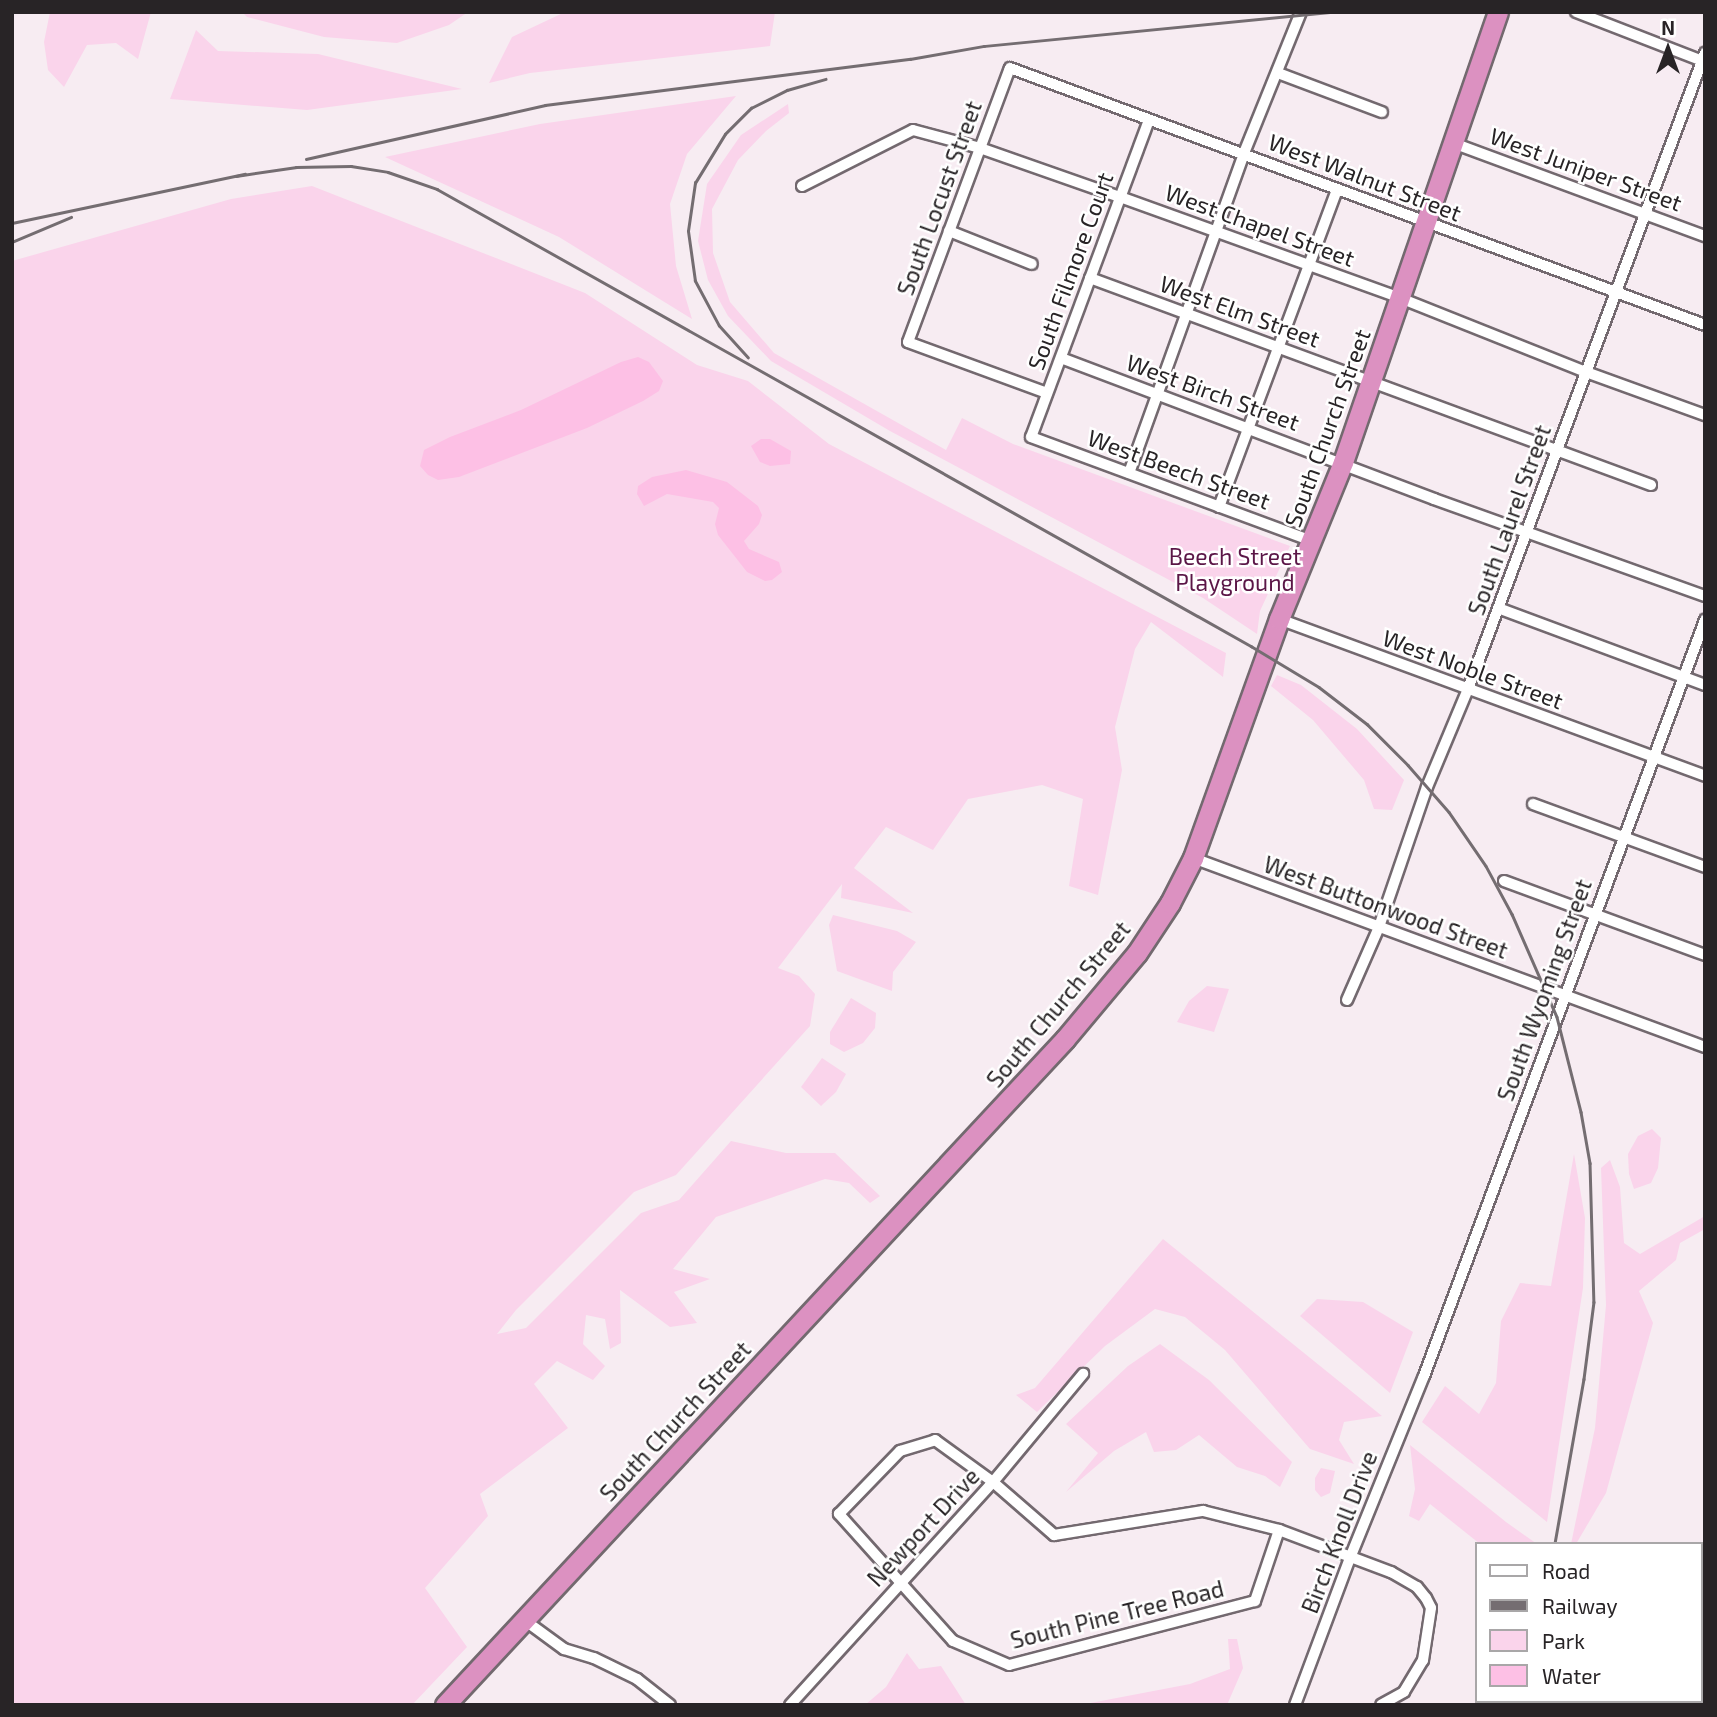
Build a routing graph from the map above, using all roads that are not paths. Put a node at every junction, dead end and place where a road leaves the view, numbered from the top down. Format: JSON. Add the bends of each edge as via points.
{"nodes":[{"id":1,"x":1301,"y":12,"type":"edge"},
{"id":2,"x":1498,"y":12,"type":"edge"},
{"id":3,"x":1576,"y":12,"type":"edge"},
{"id":4,"x":1704,"y":58,"type":"edge"},
{"id":5,"x":1010,"y":68,"type":"joint"},
{"id":6,"x":1278,"y":74,"type":"junction"},
{"id":7,"x":1382,"y":112,"type":"dead end"},
{"id":8,"x":1149,"y":120,"type":"junction"},
{"id":9,"x":1453,"y":143,"type":"junction"},
{"id":10,"x":980,"y":148,"type":"junction"},
{"id":11,"x":1244,"y":153,"type":"junction"},
{"id":12,"x":802,"y":186,"type":"dead end"},
{"id":13,"x":1337,"y":189,"type":"junction"},
{"id":14,"x":1121,"y":197,"type":"junction"},
{"id":15,"x":1645,"y":214,"type":"junction"},
{"id":16,"x":1425,"y":222,"type":"junction"},
{"id":17,"x":949,"y":231,"type":"junction"},
{"id":18,"x":1216,"y":233,"type":"junction"},
{"id":19,"x":1705,"y":236,"type":"edge"},
{"id":20,"x":1032,"y":264,"type":"dead end"},
{"id":21,"x":1309,"y":266,"type":"junction"},
{"id":22,"x":1090,"y":278,"type":"junction"},
{"id":23,"x":1616,"y":292,"type":"junction"},
{"id":24,"x":1400,"y":298,"type":"junction"},
{"id":25,"x":1188,"y":314,"type":"junction"},
{"id":26,"x":1705,"y":325,"type":"edge"},
{"id":27,"x":1278,"y":348,"type":"junction"},
{"id":28,"x":1060,"y":358,"type":"junction"},
{"id":29,"x":1586,"y":372,"type":"junction"},
{"id":30,"x":1372,"y":382,"type":"junction"},
{"id":31,"x":1047,"y":393,"type":"junction"},
{"id":32,"x":1159,"y":394,"type":"junction"},
{"id":33,"x":1705,"y":415,"type":"edge"},
{"id":34,"x":1249,"y":427,"type":"junction"},
{"id":35,"x":1031,"y":437,"type":"joint"},
{"id":36,"x":1557,"y":450,"type":"junction"},
{"id":37,"x":1343,"y":462,"type":"junction"},
{"id":38,"x":1129,"y":473,"type":"junction"},
{"id":39,"x":1651,"y":485,"type":"dead end"},
{"id":40,"x":1219,"y":506,"type":"junction"},
{"id":41,"x":1527,"y":530,"type":"junction"},
{"id":42,"x":1312,"y":541,"type":"junction"},
{"id":43,"x":1705,"y":596,"type":"edge"},
{"id":44,"x":1498,"y":608,"type":"junction"},
{"id":45,"x":1279,"y":619,"type":"junction"},
{"id":46,"x":1705,"y":620,"type":"edge"},
{"id":47,"x":1684,"y":677,"type":"junction"},
{"id":48,"x":1705,"y":685,"type":"edge"},
{"id":49,"x":1468,"y":689,"type":"junction"},
{"id":50,"x":1654,"y":757,"type":"junction"},
{"id":51,"x":1705,"y":776,"type":"edge"},
{"id":52,"x":1533,"y":804,"type":"dead end"},
{"id":53,"x":1624,"y":837,"type":"junction"},
{"id":54,"x":1193,"y":858,"type":"junction"},
{"id":55,"x":1705,"y":867,"type":"edge"},
{"id":56,"x":1504,"y":881,"type":"dead end"},
{"id":57,"x":1595,"y":915,"type":"junction"},
{"id":58,"x":1380,"y":927,"type":"junction"},
{"id":59,"x":1705,"y":955,"type":"edge"},
{"id":60,"x":1565,"y":996,"type":"junction"},
{"id":61,"x":1347,"y":1000,"type":"dead end"},
{"id":62,"x":1705,"y":1047,"type":"edge"},
{"id":63,"x":1083,"y":1374,"type":"dead end"},
{"id":64,"x":1424,"y":1376,"type":"joint"},
{"id":65,"x":993,"y":1482,"type":"junction"},
{"id":66,"x":1279,"y":1530,"type":"junction"},
{"id":67,"x":1350,"y":1558,"type":"junction"},
{"id":68,"x":900,"y":1583,"type":"junction"},
{"id":69,"x":523,"y":1619,"type":"junction"},
{"id":70,"x":445,"y":1705,"type":"edge"},
{"id":71,"x":670,"y":1705,"type":"edge"},
{"id":72,"x":790,"y":1705,"type":"edge"},
{"id":73,"x":1295,"y":1705,"type":"edge"},
{"id":74,"x":1381,"y":1705,"type":"edge"}],
"edges":[{"from":1,"to":6,"type":"street"},
{"from":2,"to":9,"type":"highway","name":"South Church Street"},
{"from":3,"to":4,"type":"street"},
{"from":4,"to":15,"type":"street","name":"South Laurel Street"},
{"from":5,"to":8,"type":"street","name":"West Walnut Street"},
{"from":5,"to":10,"type":"street","name":"South Locust Street"},
{"from":6,"to":7,"type":"street"},
{"from":6,"to":11,"type":"street"},
{"from":8,"to":11,"type":"street","name":"West Walnut Street"},
{"from":8,"to":14,"type":"street","name":"South Filmore Court"},
{"from":9,"to":15,"type":"street","name":"West Juniper Street"},
{"from":9,"to":16,"type":"highway","name":"South Church Street"},
{"from":10,"to":12,"type":"street","name":"West Chapel Street","via":[[912,130]]},
{"from":10,"to":14,"type":"street","name":"West Chapel Street"},
{"from":10,"to":17,"type":"street","name":"South Locust Street"},
{"from":11,"to":13,"type":"street","name":"West Walnut Street"},
{"from":11,"to":18,"type":"street"},
{"from":13,"to":16,"type":"street","name":"West Walnut Street"},
{"from":13,"to":21,"type":"street"},
{"from":14,"to":18,"type":"street","name":"West Chapel Street"},
{"from":14,"to":22,"type":"street","name":"South Filmore Court"},
{"from":15,"to":19,"type":"street","name":"West Juniper Street"},
{"from":15,"to":23,"type":"street","name":"South Laurel Street"},
{"from":16,"to":23,"type":"street","name":"West Walnut Street"},
{"from":16,"to":24,"type":"highway","name":"South Church Street"},
{"from":17,"to":20,"type":"street"},
{"from":17,"to":31,"type":"street","name":"South Locust Street","via":[[908,342]]},
{"from":18,"to":21,"type":"street","name":"West Chapel Street"},
{"from":18,"to":25,"type":"street"},
{"from":21,"to":24,"type":"street","name":"West Chapel Street"},
{"from":21,"to":27,"type":"street"},
{"from":22,"to":25,"type":"street","name":"West Elm Street"},
{"from":22,"to":28,"type":"street","name":"South Filmore Court"},
{"from":23,"to":26,"type":"street","name":"West Walnut Street"},
{"from":23,"to":29,"type":"street","name":"South Laurel Street"},
{"from":24,"to":29,"type":"street","name":"West Chapel Street"},
{"from":24,"to":30,"type":"highway","name":"South Church Street"},
{"from":25,"to":27,"type":"street","name":"West Elm Street"},
{"from":25,"to":32,"type":"street"},
{"from":27,"to":30,"type":"street","name":"West Elm Street"},
{"from":27,"to":34,"type":"street"},
{"from":28,"to":31,"type":"street","name":"South Filmore Court"},
{"from":28,"to":32,"type":"street","name":"West Birch Street"},
{"from":29,"to":33,"type":"street","name":"West Chapel Street"},
{"from":29,"to":36,"type":"street","name":"South Laurel Street"},
{"from":30,"to":36,"type":"street","name":"West Elm Street"},
{"from":30,"to":37,"type":"highway","name":"South Church Street"},
{"from":31,"to":35,"type":"street","name":"South Filmore Court"},
{"from":32,"to":34,"type":"street","name":"West Birch Street"},
{"from":32,"to":38,"type":"street"},
{"from":34,"to":37,"type":"street","name":"West Birch Street"},
{"from":34,"to":40,"type":"street"},
{"from":35,"to":38,"type":"street","name":"West Beech Street"},
{"from":36,"to":39,"type":"street","name":"West Elm Street"},
{"from":36,"to":41,"type":"street","name":"South Laurel Street"},
{"from":37,"to":41,"type":"street","name":"West Birch Street"},
{"from":37,"to":42,"type":"highway","name":"South Church Street"},
{"from":38,"to":40,"type":"street","name":"West Beech Street"},
{"from":40,"to":42,"type":"street","name":"West Beech Street"},
{"from":41,"to":43,"type":"street","name":"West Birch Street"},
{"from":41,"to":44,"type":"street","name":"South Laurel Street"},
{"from":42,"to":45,"type":"highway","name":"South Church Street"},
{"from":44,"to":47,"type":"street"},
{"from":44,"to":49,"type":"street","name":"South Laurel Street"},
{"from":45,"to":49,"type":"street","name":"West Noble Street"},
{"from":45,"to":54,"type":"highway","name":"South Church Street"},
{"from":46,"to":47,"type":"street","name":"South Wyoming Street"},
{"from":47,"to":48,"type":"street"},
{"from":47,"to":50,"type":"street","name":"South Wyoming Street"},
{"from":49,"to":50,"type":"street","name":"West Noble Street"},
{"from":49,"to":58,"type":"street","name":"South Laurel Street","via":[[1427,788]]},
{"from":50,"to":51,"type":"street","name":"West Noble Street"},
{"from":50,"to":53,"type":"street","name":"South Wyoming Street"},
{"from":52,"to":53,"type":"street"},
{"from":53,"to":55,"type":"street"},
{"from":53,"to":57,"type":"street","name":"South Wyoming Street"},
{"from":54,"to":58,"type":"street","name":"West Buttonwood Street"},
{"from":54,"to":69,"type":"highway","name":"South Church Street","via":[[1137,953],[1065,1039]]},
{"from":56,"to":57,"type":"street"},
{"from":57,"to":59,"type":"street"},
{"from":57,"to":60,"type":"street","name":"South Wyoming Street"},
{"from":58,"to":60,"type":"street","name":"West Buttonwood Street"},
{"from":58,"to":61,"type":"street","name":"South Laurel Street"},
{"from":60,"to":62,"type":"street","name":"West Buttonwood Street"},
{"from":60,"to":64,"type":"street","name":"South Wyoming Street"},
{"from":63,"to":65,"type":"street","name":"Newport Drive"},
{"from":64,"to":67,"type":"street","name":"Birch Knoll Drive"},
{"from":65,"to":66,"type":"street","via":[[1054,1535],[1203,1511]]},
{"from":65,"to":68,"type":"street","name":"Newport Drive"},
{"from":65,"to":68,"type":"street","via":[[935,1440],[900,1451],[839,1514]]},
{"from":66,"to":67,"type":"street"},
{"from":66,"to":68,"type":"street","name":"South Pine Tree Road","via":[[1255,1601],[1009,1665],[953,1641]]},
{"from":67,"to":73,"type":"street","name":"Birch Knoll Drive"},
{"from":67,"to":74,"type":"street","via":[[1417,1587],[1432,1608],[1423,1660],[1414,1679],[1404,1692]]},
{"from":68,"to":72,"type":"street","name":"Newport Drive"},
{"from":69,"to":70,"type":"highway","name":"South Church Street"},
{"from":69,"to":71,"type":"street","via":[[564,1649],[637,1679]]}]}
